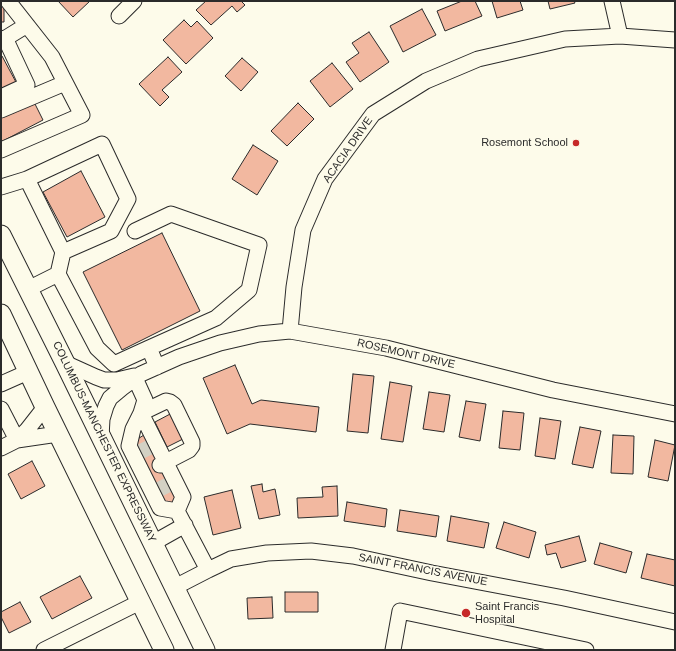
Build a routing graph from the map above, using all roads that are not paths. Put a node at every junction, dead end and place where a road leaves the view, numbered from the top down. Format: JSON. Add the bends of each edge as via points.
{"nodes":[{"id":1,"x":8,"y":1,"type":"edge"},
{"id":2,"x":134,"y":1,"type":"edge"},
{"id":3,"x":612,"y":1,"type":"edge"},
{"id":4,"x":119,"y":16,"type":"dead end"},
{"id":5,"x":27,"y":25,"type":"junction"},
{"id":6,"x":620,"y":36,"type":"junction"},
{"id":7,"x":3,"y":40,"type":"edge"},
{"id":8,"x":675,"y":40,"type":"edge"},
{"id":9,"x":65,"y":83,"type":"junction"},
{"id":10,"x":1,"y":97,"type":"edge"},
{"id":11,"x":1,"y":110,"type":"edge"},
{"id":12,"x":1,"y":150,"type":"edge"},
{"id":13,"x":27,"y":179,"type":"junction"},
{"id":14,"x":1,"y":187,"type":"edge"},
{"id":15,"x":135,"y":231,"type":"dead end"},
{"id":16,"x":1,"y":235,"type":"edge"},
{"id":17,"x":63,"y":252,"type":"junction"},
{"id":18,"x":58,"y":274,"type":"junction"},
{"id":19,"x":28,"y":289,"type":"junction"},
{"id":20,"x":1,"y":314,"type":"edge"},
{"id":21,"x":216,"y":318,"type":"junction"},
{"id":22,"x":290,"y":331,"type":"junction"},
{"id":23,"x":224,"y":342,"type":"junction"},
{"id":24,"x":149,"y":348,"type":"junction"},
{"id":25,"x":65,"y":363,"type":"junction"},
{"id":26,"x":157,"y":367,"type":"junction"},
{"id":27,"x":28,"y":372,"type":"junction"},
{"id":28,"x":138,"y":376,"type":"junction"},
{"id":29,"x":1,"y":384,"type":"edge"},
{"id":30,"x":45,"y":408,"type":"junction"},
{"id":31,"x":1,"y":409,"type":"edge"},
{"id":32,"x":141,"y":413,"type":"junction"},
{"id":33,"x":675,"y":414,"type":"edge"},
{"id":34,"x":58,"y":434,"type":"junction"},
{"id":35,"x":102,"y":437,"type":"junction"},
{"id":36,"x":17,"y":440,"type":"junction"},
{"id":37,"x":1,"y":448,"type":"edge"},
{"id":38,"x":135,"y":455,"type":"junction"},
{"id":39,"x":163,"y":464,"type":"junction"},
{"id":40,"x":115,"y":465,"type":"junction"},
{"id":41,"x":177,"y":511,"type":"junction"},
{"id":42,"x":185,"y":526,"type":"junction"},
{"id":43,"x":153,"y":543,"type":"junction"},
{"id":44,"x":208,"y":570,"type":"junction"},
{"id":45,"x":175,"y":587,"type":"junction"},
{"id":46,"x":140,"y":602,"type":"junction"},
{"id":47,"x":675,"y":622,"type":"edge"},
{"id":48,"x":522,"y":643,"type":"edge"},
{"id":49,"x":44,"y":650,"type":"edge"},
{"id":50,"x":164,"y":650,"type":"edge"},
{"id":51,"x":205,"y":650,"type":"edge"},
{"id":52,"x":393,"y":650,"type":"edge"},
{"id":53,"x":586,"y":650,"type":"edge"}],
"edges":[{"from":1,"to":5,"type":"street"},
{"from":2,"to":4,"type":"street"},
{"from":3,"to":6,"type":"street"},
{"from":5,"to":7,"type":"street"},
{"from":5,"to":9,"type":"street","via":[[52,57]]},
{"from":6,"to":8,"type":"street","name":"ACACIA DRIVE"},
{"from":6,"to":22,"type":"street","name":"ACACIA DRIVE","via":[[565,39],[478,59],[426,81],[373,114],[326,179],[303,230]]},
{"from":7,"to":10,"type":"street","via":[[27,85]]},
{"from":9,"to":11,"type":"street"},
{"from":9,"to":12,"type":"street","via":[[82,115]]},
{"from":13,"to":14,"type":"street"},
{"from":13,"to":17,"type":"street"},
{"from":13,"to":17,"type":"street","via":[[102,144],[128,198],[111,231]]},
{"from":15,"to":21,"type":"street","via":[[171,214],[259,245],[248,290]]},
{"from":16,"to":19,"type":"main road","name":"COLUMBUS-MANCHESTER EXPRESSWAY"},
{"from":17,"to":18,"type":"street"},
{"from":18,"to":19,"type":"street"},
{"from":18,"to":24,"type":"street","via":[[96,348],[114,364]]},
{"from":19,"to":25,"type":"main road","name":"COLUMBUS-MANCHESTER EXPRESSWAY"},
{"from":20,"to":27,"type":"main road"},
{"from":21,"to":23,"type":"street"},
{"from":21,"to":24,"type":"street"},
{"from":22,"to":23,"type":"street","name":"ROSEMONT DRIVE","via":[[259,334]]},
{"from":22,"to":33,"type":"street","name":"ROSEMONT DRIVE","via":[[386,348],[553,390]]},
{"from":23,"to":26,"type":"street","name":"ROSEMONT DRIVE"},
{"from":24,"to":26,"type":"street"},
{"from":25,"to":28,"type":"street","name":"ROSEMONT DRIVE","via":[[104,380]]},
{"from":25,"to":35,"type":"main road","name":"COLUMBUS-MANCHESTER EXPRESSWAY"},
{"from":26,"to":28,"type":"street","name":"ROSEMONT DRIVE"},
{"from":27,"to":29,"type":"street"},
{"from":27,"to":30,"type":"main road"},
{"from":28,"to":32,"type":"street","via":[[145,400]]},
{"from":28,"to":35,"type":"street","name":"ROSEMONT DRIVE","via":[[110,398],[102,418]]},
{"from":30,"to":34,"type":"main road"},
{"from":30,"to":36,"type":"street"},
{"from":31,"to":36,"type":"street"},
{"from":32,"to":38,"type":"street","via":[[133,429],[129,446]]},
{"from":32,"to":39,"type":"street"},
{"from":32,"to":39,"type":"street","via":[[166,401],[170,402],[174,405],[192,442],[189,450]]},
{"from":34,"to":36,"type":"street"},
{"from":34,"to":46,"type":"main road"},
{"from":35,"to":40,"type":"main road","name":"COLUMBUS-MANCHESTER EXPRESSWAY"},
{"from":36,"to":37,"type":"street"},
{"from":38,"to":40,"type":"street"},
{"from":38,"to":41,"type":"street","via":[[155,492],[160,508]]},
{"from":39,"to":41,"type":"street","via":[[183,497]]},
{"from":40,"to":43,"type":"main road","name":"COLUMBUS-MANCHESTER EXPRESSWAY"},
{"from":41,"to":42,"type":"street"},
{"from":42,"to":43,"type":"street"},
{"from":42,"to":44,"type":"street"},
{"from":43,"to":45,"type":"main road","name":"COLUMBUS-MANCHESTER EXPRESSWAY"},
{"from":44,"to":45,"type":"street","name":"SAINT FRANCIS AVENUE"},
{"from":44,"to":47,"type":"street","name":"SAINT FRANCIS AVENUE","via":[[231,559],[267,553],[311,551],[353,556]]},
{"from":45,"to":51,"type":"main road","name":"COLUMBUS-MANCHESTER EXPRESSWAY"},
{"from":46,"to":49,"type":"street"},
{"from":46,"to":50,"type":"main road"},
{"from":48,"to":52,"type":"street","via":[[400,611]]},
{"from":48,"to":53,"type":"street"}]}
